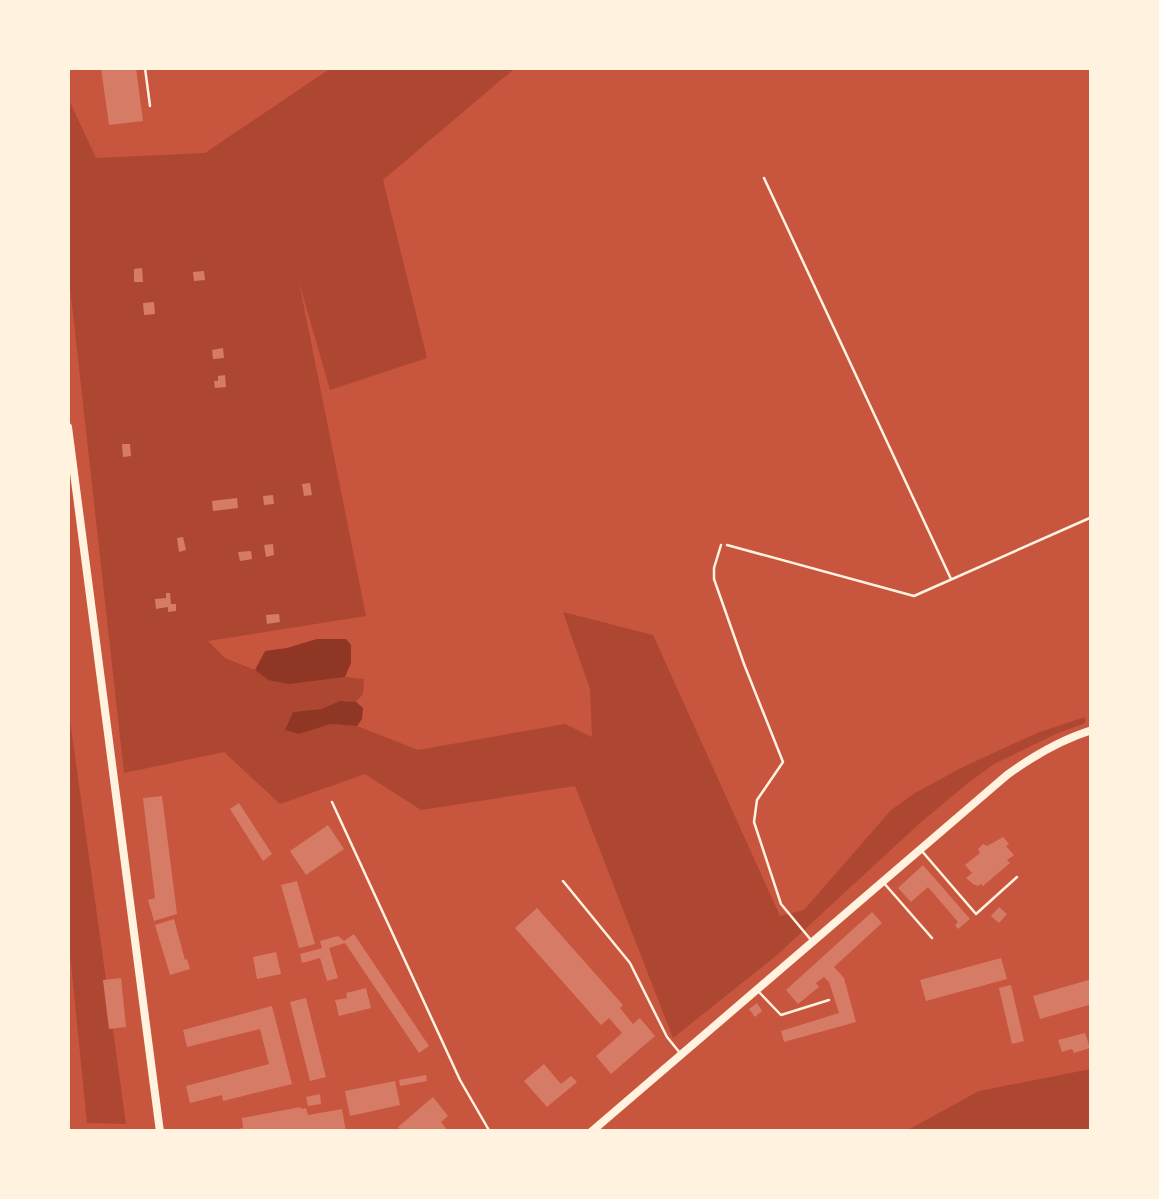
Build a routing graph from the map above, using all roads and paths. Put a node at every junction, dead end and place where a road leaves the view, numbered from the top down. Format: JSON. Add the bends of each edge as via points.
{"nodes":[{"id":1,"x":145,"y":68,"type":"edge"},
{"id":2,"x":150,"y":106,"type":"dead end"},
{"id":3,"x":764,"y":178,"type":"dead end"},
{"id":4,"x":68,"y":428,"type":"edge"},
{"id":5,"x":1092,"y":517,"type":"edge"},
{"id":6,"x":721,"y":546,"type":"joint"},
{"id":7,"x":950,"y":579,"type":"junction"},
{"id":8,"x":1092,"y":730,"type":"edge"},
{"id":9,"x":332,"y":802,"type":"dead end"},
{"id":10,"x":920,"y":849,"type":"junction"},
{"id":11,"x":1017,"y":877,"type":"dead end"},
{"id":12,"x":563,"y":881,"type":"dead end"},
{"id":13,"x":882,"y":881,"type":"junction"},
{"id":14,"x":932,"y":938,"type":"dead end"},
{"id":15,"x":812,"y":941,"type":"junction"},
{"id":16,"x":756,"y":989,"type":"junction"},
{"id":17,"x":830,"y":1000,"type":"dead end"},
{"id":18,"x":681,"y":1054,"type":"junction"},
{"id":19,"x":160,"y":1132,"type":"edge"},
{"id":20,"x":490,"y":1132,"type":"edge"},
{"id":21,"x":590,"y":1132,"type":"edge"}],
"edges":[{"from":1,"to":2,"type":"lane"},
{"from":3,"to":7,"type":"path"},
{"from":4,"to":19,"type":"street"},
{"from":5,"to":7,"type":"path"},
{"from":6,"to":7,"type":"path","via":[[914,596]]},
{"from":6,"to":15,"type":"lane","via":[[714,579],[784,762],[757,800],[754,822],[781,904]]},
{"from":8,"to":10,"type":"street","via":[[1034,756]]},
{"from":9,"to":20,"type":"lane"},
{"from":10,"to":11,"type":"lane","via":[[976,914]]},
{"from":10,"to":13,"type":"street"},
{"from":12,"to":18,"type":"lane","via":[[630,963]]},
{"from":13,"to":14,"type":"lane"},
{"from":13,"to":15,"type":"street"},
{"from":15,"to":16,"type":"street"},
{"from":16,"to":17,"type":"lane","via":[[781,1015]]},
{"from":16,"to":18,"type":"street"},
{"from":18,"to":21,"type":"street"}]}
